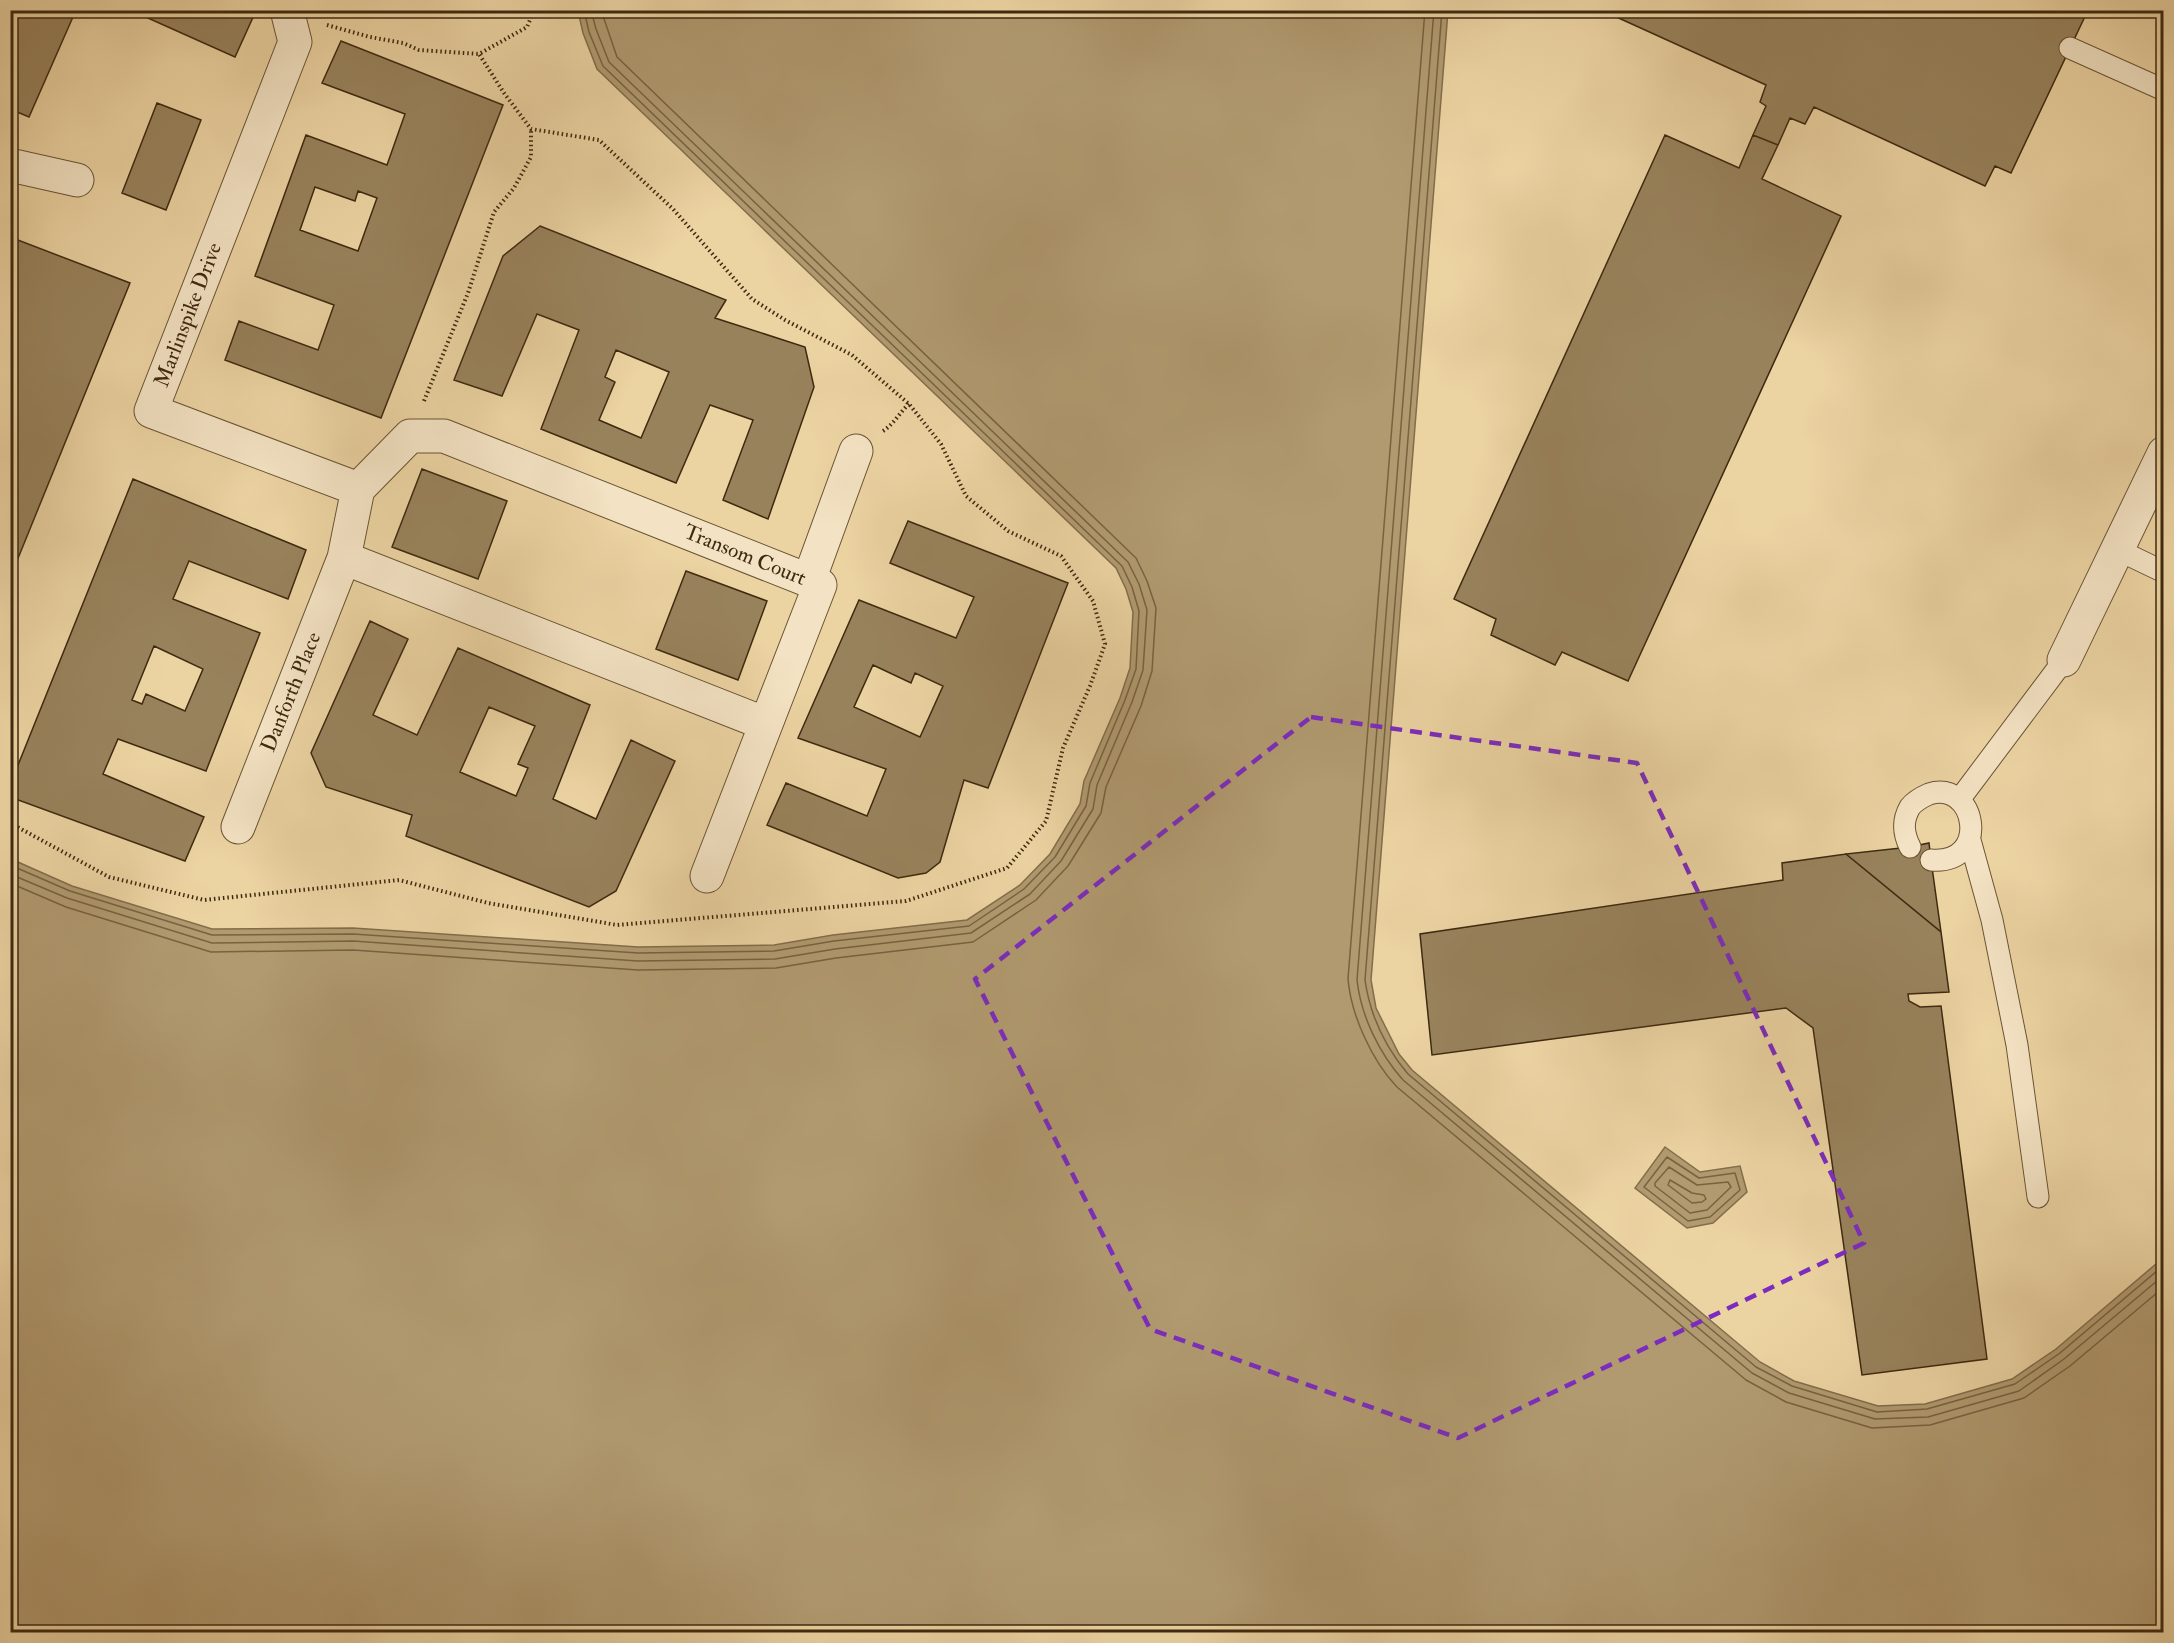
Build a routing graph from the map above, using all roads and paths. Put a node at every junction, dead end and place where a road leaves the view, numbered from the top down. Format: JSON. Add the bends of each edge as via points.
{"nodes":[{"id":1,"x":534,"y":10,"type":"edge"},
{"id":2,"x":287,"y":12,"type":"edge"},
{"id":3,"x":2070,"y":48,"type":"dead end"},
{"id":4,"x":479,"y":54,"type":"junction"},
{"id":5,"x":2163,"y":90,"type":"edge"},
{"id":6,"x":531,"y":129,"type":"junction"},
{"id":7,"x":10,"y":165,"type":"edge"},
{"id":8,"x":77,"y":180,"type":"dead end"},
{"id":9,"x":410,"y":435,"type":"junction"},
{"id":10,"x":856,"y":451,"type":"dead end"},
{"id":11,"x":2163,"y":453,"type":"edge"},
{"id":12,"x":358,"y":489,"type":"junction"},
{"id":13,"x":2116,"y":549,"type":"junction"},
{"id":14,"x":344,"y":558,"type":"junction"},
{"id":15,"x":2163,"y":572,"type":"edge"},
{"id":16,"x":809,"y":580,"type":"junction"},
{"id":17,"x":2064,"y":660,"type":"joint"},
{"id":18,"x":766,"y":724,"type":"junction"},
{"id":19,"x":1959,"y":800,"type":"junction"},
{"id":20,"x":10,"y":823,"type":"edge"},
{"id":21,"x":238,"y":827,"type":"dead end"},
{"id":22,"x":1970,"y":840,"type":"junction"},
{"id":23,"x":1910,"y":847,"type":"dead end"},
{"id":24,"x":1931,"y":860,"type":"dead end"},
{"id":25,"x":707,"y":876,"type":"dead end"},
{"id":26,"x":2038,"y":1197,"type":"dead end"}],
"edges":[{"from":1,"to":4,"type":"path","via":[[527,27]]},
{"from":2,"to":4,"type":"path","via":[[419,50]]},
{"from":2,"to":12,"type":"street","name":"Marlinspike Drive","via":[[295,42],[151,411]]},
{"from":3,"to":5,"type":"lane"},
{"from":4,"to":6,"type":"path"},
{"from":6,"to":9,"type":"path","via":[[531,157],[514,188],[494,212],[468,293]]},
{"from":6,"to":20,"type":"path","via":[[599,140],[673,209],[752,299],[852,355],[909,404],[941,444],[966,496],[1008,531],[1061,556],[1093,601],[1105,644],[1063,748],[1046,821],[1007,868],[906,901],[617,925],[489,903],[399,880],[204,900],[109,877]]},
{"from":7,"to":8,"type":"street"},
{"from":9,"to":12,"type":"street"},
{"from":9,"to":16,"type":"street","name":"Transom Court","via":[[444,436]]},
{"from":10,"to":16,"type":"street"},
{"from":11,"to":13,"type":"street"},
{"from":12,"to":14,"type":"street"},
{"from":13,"to":15,"type":"lane"},
{"from":13,"to":17,"type":"street"},
{"from":14,"to":18,"type":"street"},
{"from":14,"to":21,"type":"street","name":"Danforth Place"},
{"from":16,"to":18,"type":"street","name":"Transom Court","via":[[820,585]]},
{"from":17,"to":19,"type":"lane"},
{"from":18,"to":25,"type":"street"},
{"from":19,"to":22,"type":"lane","via":[[1970,817]]},
{"from":19,"to":23,"type":"lane","via":[[1933,793],[1913,803],[1904,824]]},
{"from":22,"to":24,"type":"lane","via":[[1954,857]]},
{"from":22,"to":26,"type":"lane","via":[[1992,921],[2017,1045]]}]}
